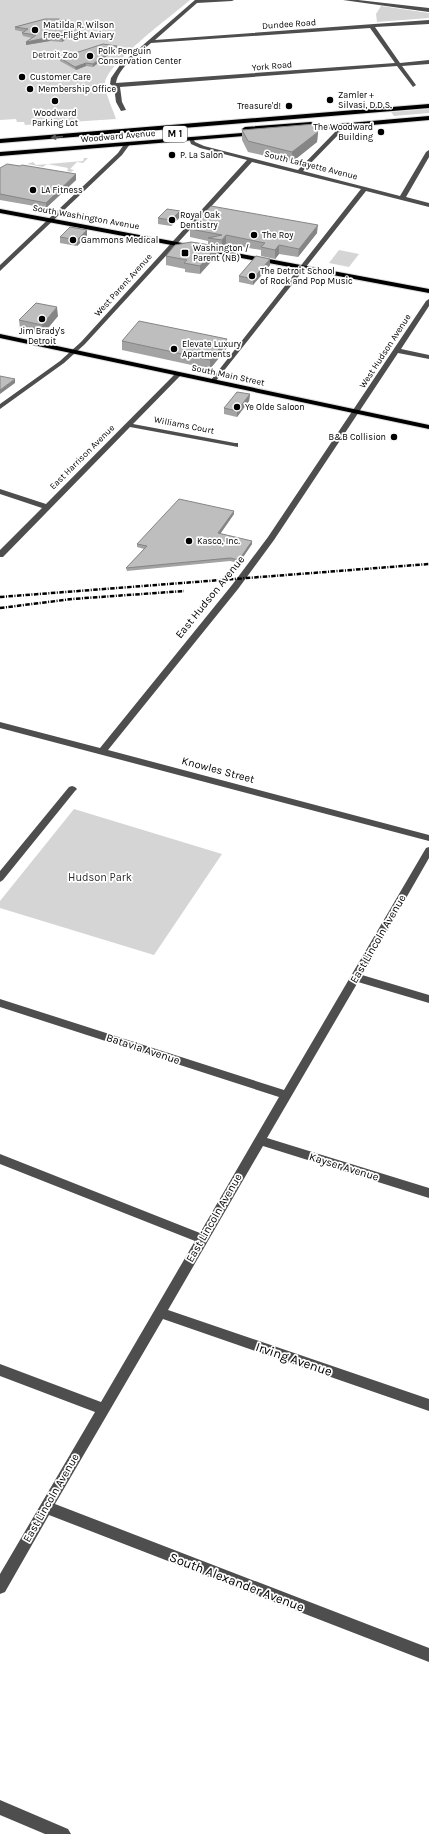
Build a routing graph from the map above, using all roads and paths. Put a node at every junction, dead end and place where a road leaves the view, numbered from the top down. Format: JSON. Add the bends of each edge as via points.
{"nodes":[{"id":1,"x":232,"y":0,"type":"edge"},
{"id":2,"x":345,"y":0,"type":"edge"},
{"id":3,"x":197,"y":1,"type":"edge"},
{"id":4,"x":429,"y":10,"type":"edge"},
{"id":5,"x":429,"y":22,"type":"edge"},
{"id":6,"x":372,"y":26,"type":"junction"},
{"id":7,"x":150,"y":42,"type":"junction"},
{"id":8,"x":429,"y":62,"type":"edge"},
{"id":9,"x":399,"y":65,"type":"junction"},
{"id":10,"x":413,"y":85,"type":"dead end"},
{"id":11,"x":117,"y":86,"type":"junction"},
{"id":12,"x":429,"y":105,"type":"edge"},
{"id":13,"x":123,"y":110,"type":"dead end"},
{"id":14,"x":429,"y":117,"type":"edge"},
{"id":15,"x":338,"y":126,"type":"junction"},
{"id":16,"x":0,"y":134,"type":"edge"},
{"id":17,"x":191,"y":139,"type":"junction"},
{"id":18,"x":0,"y":141,"type":"edge"},
{"id":19,"x":127,"y":144,"type":"junction"},
{"id":20,"x":0,"y":148,"type":"edge"},
{"id":21,"x":429,"y":152,"type":"edge"},
{"id":22,"x":0,"y":154,"type":"edge"},
{"id":23,"x":251,"y":159,"type":"junction"},
{"id":24,"x":299,"y":172,"type":"junction"},
{"id":25,"x":365,"y":188,"type":"junction"},
{"id":26,"x":402,"y":198,"type":"junction"},
{"id":27,"x":429,"y":204,"type":"edge"},
{"id":28,"x":0,"y":211,"type":"edge"},
{"id":29,"x":51,"y":220,"type":"junction"},
{"id":30,"x":174,"y":243,"type":"junction"},
{"id":31,"x":303,"y":267,"type":"junction"},
{"id":32,"x":0,"y":269,"type":"edge"},
{"id":33,"x":429,"y":291,"type":"edge"},
{"id":34,"x":429,"y":301,"type":"edge"},
{"id":35,"x":0,"y":336,"type":"edge"},
{"id":36,"x":396,"y":350,"type":"junction"},
{"id":37,"x":74,"y":352,"type":"junction"},
{"id":38,"x":429,"y":357,"type":"edge"},
{"id":39,"x":178,"y":374,"type":"junction"},
{"id":40,"x":213,"y":381,"type":"junction"},
{"id":41,"x":0,"y":407,"type":"edge"},
{"id":42,"x":356,"y":411,"type":"junction"},
{"id":43,"x":129,"y":424,"type":"junction"},
{"id":44,"x":429,"y":427,"type":"edge"},
{"id":45,"x":234,"y":445,"type":"dead end"},
{"id":46,"x":0,"y":491,"type":"edge"},
{"id":47,"x":46,"y":507,"type":"junction"},
{"id":48,"x":0,"y":554,"type":"edge"},
{"id":49,"x":0,"y":725,"type":"edge"},
{"id":50,"x":102,"y":752,"type":"junction"},
{"id":51,"x":72,"y":789,"type":"dead end"},
{"id":52,"x":429,"y":838,"type":"edge"},
{"id":53,"x":429,"y":850,"type":"edge"},
{"id":54,"x":0,"y":878,"type":"edge"},
{"id":55,"x":355,"y":977,"type":"junction"},
{"id":56,"x":429,"y":999,"type":"edge"},
{"id":57,"x":0,"y":1004,"type":"edge"},
{"id":58,"x":286,"y":1096,"type":"junction"},
{"id":59,"x":260,"y":1140,"type":"junction"},
{"id":60,"x":0,"y":1159,"type":"edge"},
{"id":61,"x":429,"y":1193,"type":"edge"},
{"id":62,"x":202,"y":1239,"type":"junction"},
{"id":63,"x":160,"y":1312,"type":"junction"},
{"id":64,"x":0,"y":1370,"type":"edge"},
{"id":65,"x":429,"y":1405,"type":"edge"},
{"id":66,"x":103,"y":1409,"type":"junction"},
{"id":67,"x":46,"y":1507,"type":"junction"},
{"id":68,"x":0,"y":1587,"type":"edge"},
{"id":69,"x":429,"y":1655,"type":"edge"},
{"id":70,"x":0,"y":1806,"type":"edge"},
{"id":71,"x":63,"y":1834,"type":"edge"}],
"edges":[{"from":1,"to":3,"type":"street"},
{"from":2,"to":4,"type":"street"},
{"from":3,"to":7,"type":"street"},
{"from":5,"to":6,"type":"street","name":"Dundee Road"},
{"from":6,"to":7,"type":"street","name":"Dundee Road"},
{"from":6,"to":9,"type":"street"},
{"from":7,"to":11,"type":"street","via":[[117,71],[113,83]]},
{"from":8,"to":9,"type":"street","name":"York Road"},
{"from":9,"to":10,"type":"street"},
{"from":9,"to":11,"type":"street","name":"York Road"},
{"from":11,"to":13,"type":"street"},
{"from":12,"to":16,"type":"main road","name":"Woodward Avenue"},
{"from":12,"to":18,"type":"main road","name":"Woodward Avenue","number":"M 1","one_way":true},
{"from":14,"to":15,"type":"main road","name":"Woodward Avenue"},
{"from":14,"to":20,"type":"main road","name":"Woodward Avenue","number":"M 1"},
{"from":15,"to":17,"type":"main road","name":"Woodward Avenue"},
{"from":15,"to":24,"type":"street","via":[[338,132]]},
{"from":17,"to":19,"type":"main road","name":"Woodward Avenue"},
{"from":17,"to":23,"type":"street","name":"South Lafayette Avenue","via":[[193,143],[202,147]]},
{"from":19,"to":22,"type":"main road","name":"Woodward Avenue"},
{"from":19,"to":29,"type":"street","via":[[124,150]]},
{"from":21,"to":26,"type":"street"},
{"from":23,"to":24,"type":"street","name":"South Lafayette Avenue"},
{"from":23,"to":30,"type":"street","name":"West Parent Avenue"},
{"from":24,"to":25,"type":"street","name":"South Lafayette Avenue"},
{"from":25,"to":26,"type":"street","name":"South Lafayette Avenue"},
{"from":25,"to":31,"type":"street"},
{"from":26,"to":27,"type":"street","name":"South Lafayette Avenue"},
{"from":28,"to":29,"type":"main road","name":"South Washington Avenue"},
{"from":29,"to":30,"type":"main road","name":"South Washington Avenue"},
{"from":29,"to":32,"type":"street"},
{"from":30,"to":31,"type":"main road","name":"South Washington Avenue"},
{"from":30,"to":37,"type":"street","name":"West Parent Avenue"},
{"from":31,"to":33,"type":"main road","name":"South Washington Avenue"},
{"from":31,"to":40,"type":"street"},
{"from":34,"to":36,"type":"street","name":"West Hudson Avenue"},
{"from":35,"to":37,"type":"main road","name":"South Main Street"},
{"from":36,"to":38,"type":"street"},
{"from":36,"to":42,"type":"street","name":"West Hudson Avenue"},
{"from":37,"to":39,"type":"main road","name":"South Main Street"},
{"from":37,"to":41,"type":"street","name":"West Parent Avenue"},
{"from":39,"to":40,"type":"main road","name":"South Main Street"},
{"from":39,"to":43,"type":"street","name":"East Harrison Avenue"},
{"from":40,"to":42,"type":"main road","name":"South Main Street"},
{"from":42,"to":44,"type":"main road","name":"South Main Street"},
{"from":42,"to":50,"type":"street","name":"East Hudson Avenue","via":[[251,566]]},
{"from":43,"to":45,"type":"street","name":"Williams Court"},
{"from":43,"to":47,"type":"street","name":"East Harrison Avenue"},
{"from":46,"to":47,"type":"street"},
{"from":47,"to":48,"type":"street","name":"East Harrison Avenue"},
{"from":49,"to":50,"type":"street","name":"Knowles Street"},
{"from":50,"to":52,"type":"street","name":"Knowles Street"},
{"from":51,"to":54,"type":"street"},
{"from":53,"to":55,"type":"street","name":"East Lincoln Avenue"},
{"from":55,"to":56,"type":"street"},
{"from":55,"to":58,"type":"street","name":"East Lincoln Avenue"},
{"from":57,"to":58,"type":"street","name":"Batavia Avenue"},
{"from":58,"to":59,"type":"street","name":"East Lincoln Avenue"},
{"from":59,"to":61,"type":"street","name":"Kayser Avenue"},
{"from":59,"to":62,"type":"street","name":"East Lincoln Avenue"},
{"from":60,"to":62,"type":"street"},
{"from":62,"to":63,"type":"street","name":"East Lincoln Avenue"},
{"from":63,"to":65,"type":"street","name":"Irving Avenue"},
{"from":63,"to":66,"type":"street","name":"East Lincoln Avenue"},
{"from":64,"to":66,"type":"street"},
{"from":66,"to":67,"type":"street","name":"East Lincoln Avenue"},
{"from":67,"to":68,"type":"street","name":"East Lincoln Avenue"},
{"from":67,"to":69,"type":"street","name":"South Alexander Avenue"},
{"from":70,"to":71,"type":"street"}]}
